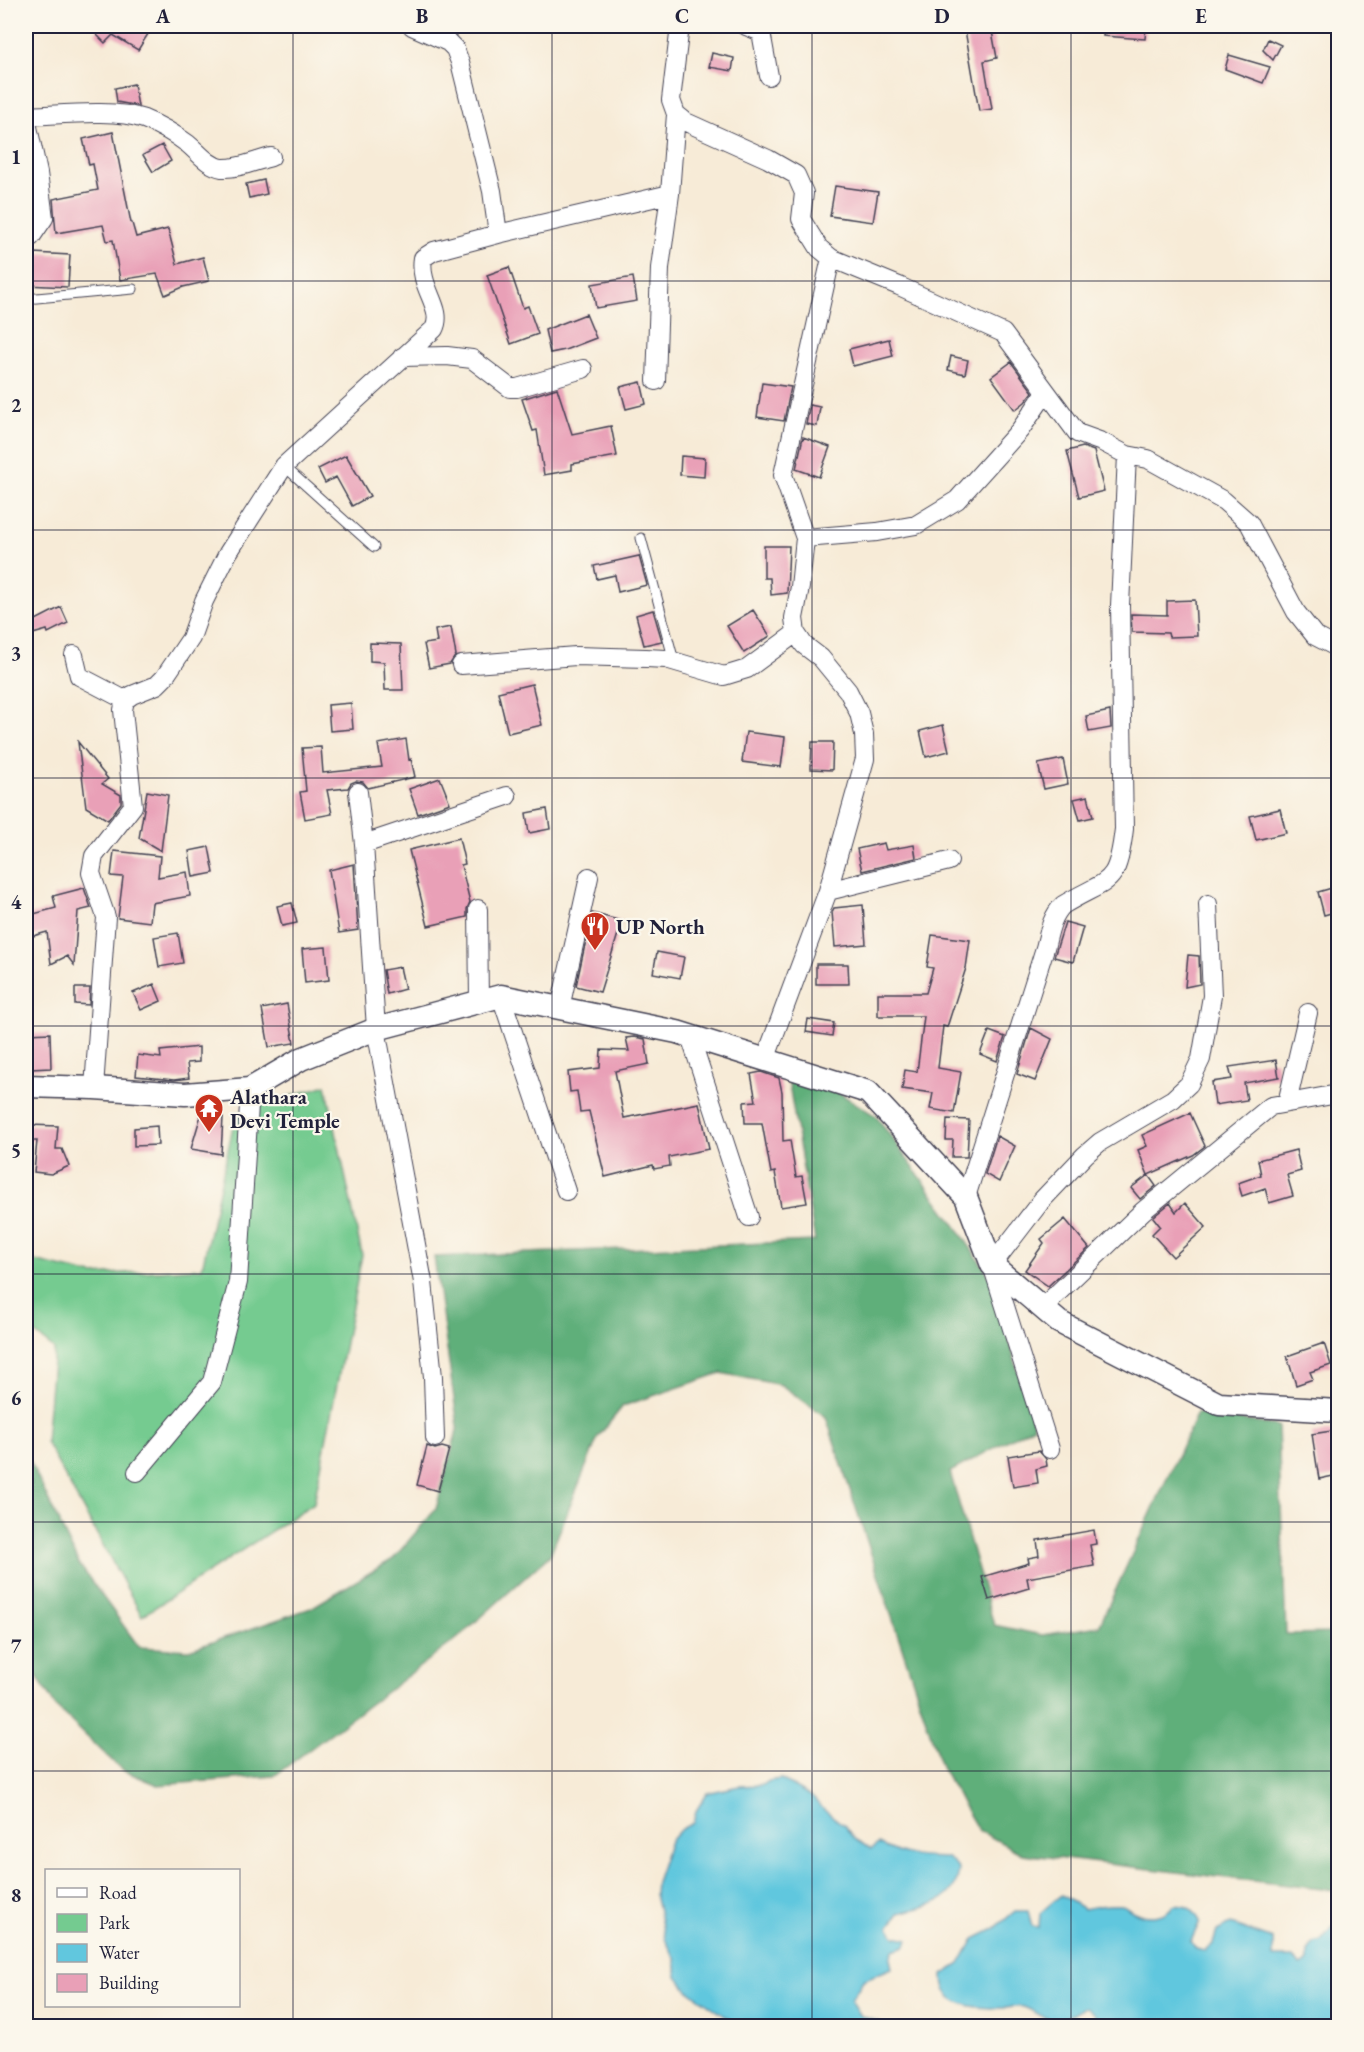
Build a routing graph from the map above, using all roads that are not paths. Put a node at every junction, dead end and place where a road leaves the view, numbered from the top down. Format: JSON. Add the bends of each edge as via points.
{"nodes":[{"id":1,"x":412,"y":26,"type":"edge"},
{"id":2,"x":680,"y":26,"type":"edge"},
{"id":3,"x":747,"y":26,"type":"edge"},
{"id":4,"x":769,"y":76,"type":"dead end"},
{"id":5,"x":676,"y":114,"type":"junction"},
{"id":6,"x":26,"y":117,"type":"edge"},
{"id":7,"x":271,"y":157,"type":"dead end"},
{"id":8,"x":670,"y":194,"type":"junction"},
{"id":9,"x":498,"y":234,"type":"junction"},
{"id":10,"x":26,"y":238,"type":"edge"},
{"id":11,"x":831,"y":258,"type":"junction"},
{"id":12,"x":133,"y":289,"type":"dead end"},
{"id":13,"x":26,"y":299,"type":"edge"},
{"id":14,"x":402,"y":357,"type":"junction"},
{"id":15,"x":583,"y":369,"type":"dead end"},
{"id":16,"x":656,"y":381,"type":"dead end"},
{"id":17,"x":1046,"y":392,"type":"junction"},
{"id":18,"x":1127,"y":455,"type":"junction"},
{"id":19,"x":284,"y":466,"type":"junction"},
{"id":20,"x":641,"y":538,"type":"dead end"},
{"id":21,"x":805,"y":538,"type":"junction"},
{"id":22,"x":374,"y":547,"type":"dead end"},
{"id":23,"x":796,"y":633,"type":"junction"},
{"id":24,"x":1338,"y":648,"type":"edge"},
{"id":25,"x":74,"y":655,"type":"dead end"},
{"id":26,"x":674,"y":661,"type":"junction"},
{"id":27,"x":461,"y":665,"type":"dead end"},
{"id":28,"x":125,"y":700,"type":"junction"},
{"id":29,"x":358,"y":792,"type":"dead end"},
{"id":30,"x":507,"y":796,"type":"dead end"},
{"id":31,"x":364,"y":844,"type":"junction"},
{"id":32,"x":949,"y":861,"type":"dead end"},
{"id":33,"x":589,"y":877,"type":"dead end"},
{"id":34,"x":828,"y":891,"type":"junction"},
{"id":35,"x":1208,"y":904,"type":"dead end"},
{"id":36,"x":478,"y":909,"type":"dead end"},
{"id":37,"x":501,"y":996,"type":"junction"},
{"id":38,"x":479,"y":1002,"type":"junction"},
{"id":39,"x":560,"y":1008,"type":"junction"},
{"id":40,"x":1308,"y":1013,"type":"dead end"},
{"id":41,"x":376,"y":1029,"type":"junction"},
{"id":42,"x":690,"y":1036,"type":"junction"},
{"id":43,"x":765,"y":1060,"type":"junction"},
{"id":44,"x":26,"y":1086,"type":"edge"},
{"id":45,"x":94,"y":1088,"type":"junction"},
{"id":46,"x":250,"y":1089,"type":"junction"},
{"id":47,"x":1338,"y":1094,"type":"edge"},
{"id":48,"x":1287,"y":1103,"type":"junction"},
{"id":49,"x":566,"y":1191,"type":"dead end"},
{"id":50,"x":966,"y":1197,"type":"junction"},
{"id":51,"x":749,"y":1217,"type":"dead end"},
{"id":52,"x":992,"y":1265,"type":"junction"},
{"id":53,"x":1042,"y":1308,"type":"junction"},
{"id":54,"x":1338,"y":1411,"type":"edge"},
{"id":55,"x":435,"y":1438,"type":"dead end"},
{"id":56,"x":1050,"y":1449,"type":"dead end"},
{"id":57,"x":137,"y":1473,"type":"dead end"}],
"edges":[{"from":1,"to":9,"type":"street","via":[[455,49],[492,191]]},
{"from":2,"to":5,"type":"street","via":[[670,100]]},
{"from":3,"to":4,"type":"street","via":[[761,32]]},
{"from":5,"to":8,"type":"street"},
{"from":5,"to":11,"type":"street","via":[[795,175],[804,193],[801,219],[819,248]]},
{"from":6,"to":7,"type":"street","via":[[127,115],[145,120],[187,143],[219,168]]},
{"from":6,"to":10,"type":"street","via":[[44,218],[31,237]]},
{"from":8,"to":9,"type":"street"},
{"from":8,"to":16,"type":"street","via":[[660,268]]},
{"from":9,"to":14,"type":"street","via":[[434,251],[423,258],[424,285],[438,321]]},
{"from":11,"to":17,"type":"street","via":[[1003,333]]},
{"from":11,"to":21,"type":"street","via":[[783,476]]},
{"from":12,"to":13,"type":"lane"},
{"from":14,"to":15,"type":"street","via":[[471,359],[510,388]]},
{"from":14,"to":19,"type":"street"},
{"from":17,"to":18,"type":"street","via":[[1077,433]]},
{"from":17,"to":21,"type":"street","via":[[1020,430],[957,500],[916,525]]},
{"from":18,"to":24,"type":"street","via":[[1149,459],[1224,501],[1248,523],[1296,612],[1315,636]]},
{"from":18,"to":50,"type":"street","via":[[1120,606],[1124,829],[1121,856],[1108,881],[1064,905],[1052,923]]},
{"from":19,"to":22,"type":"lane"},
{"from":19,"to":28,"type":"street","via":[[228,553],[191,638],[164,678]]},
{"from":20,"to":26,"type":"lane"},
{"from":21,"to":23,"type":"street","via":[[794,618]]},
{"from":23,"to":26,"type":"street","via":[[735,674],[724,676]]},
{"from":23,"to":34,"type":"street","via":[[848,691],[864,734],[865,759]]},
{"from":25,"to":28,"type":"street","via":[[80,676]]},
{"from":26,"to":27,"type":"street","via":[[576,656]]},
{"from":28,"to":45,"type":"street","via":[[133,806],[94,856],[91,873],[106,917]]},
{"from":29,"to":31,"type":"street"},
{"from":30,"to":31,"type":"street"},
{"from":31,"to":41,"type":"street"},
{"from":32,"to":34,"type":"street"},
{"from":33,"to":39,"type":"street"},
{"from":34,"to":43,"type":"street"},
{"from":35,"to":52,"type":"street","via":[[1212,996],[1201,1059],[1189,1084],[1173,1099],[1085,1155],[1042,1200]]},
{"from":36,"to":38,"type":"street"},
{"from":37,"to":38,"type":"street"},
{"from":37,"to":39,"type":"street"},
{"from":37,"to":49,"type":"street"},
{"from":38,"to":41,"type":"street"},
{"from":39,"to":42,"type":"street"},
{"from":40,"to":48,"type":"street"},
{"from":41,"to":46,"type":"street","via":[[301,1059]]},
{"from":41,"to":55,"type":"street","via":[[423,1282]]},
{"from":42,"to":43,"type":"street"},
{"from":42,"to":51,"type":"street"},
{"from":43,"to":50,"type":"street","via":[[868,1092]]},
{"from":44,"to":45,"type":"street"},
{"from":45,"to":46,"type":"street","via":[[185,1094]]},
{"from":46,"to":57,"type":"street","via":[[238,1282],[212,1382]]},
{"from":47,"to":48,"type":"street"},
{"from":48,"to":53,"type":"street","via":[[1271,1106],[1143,1211]]},
{"from":50,"to":52,"type":"street"},
{"from":52,"to":53,"type":"street"},
{"from":52,"to":56,"type":"street"},
{"from":53,"to":54,"type":"street","via":[[1059,1322],[1219,1404]]}]}
